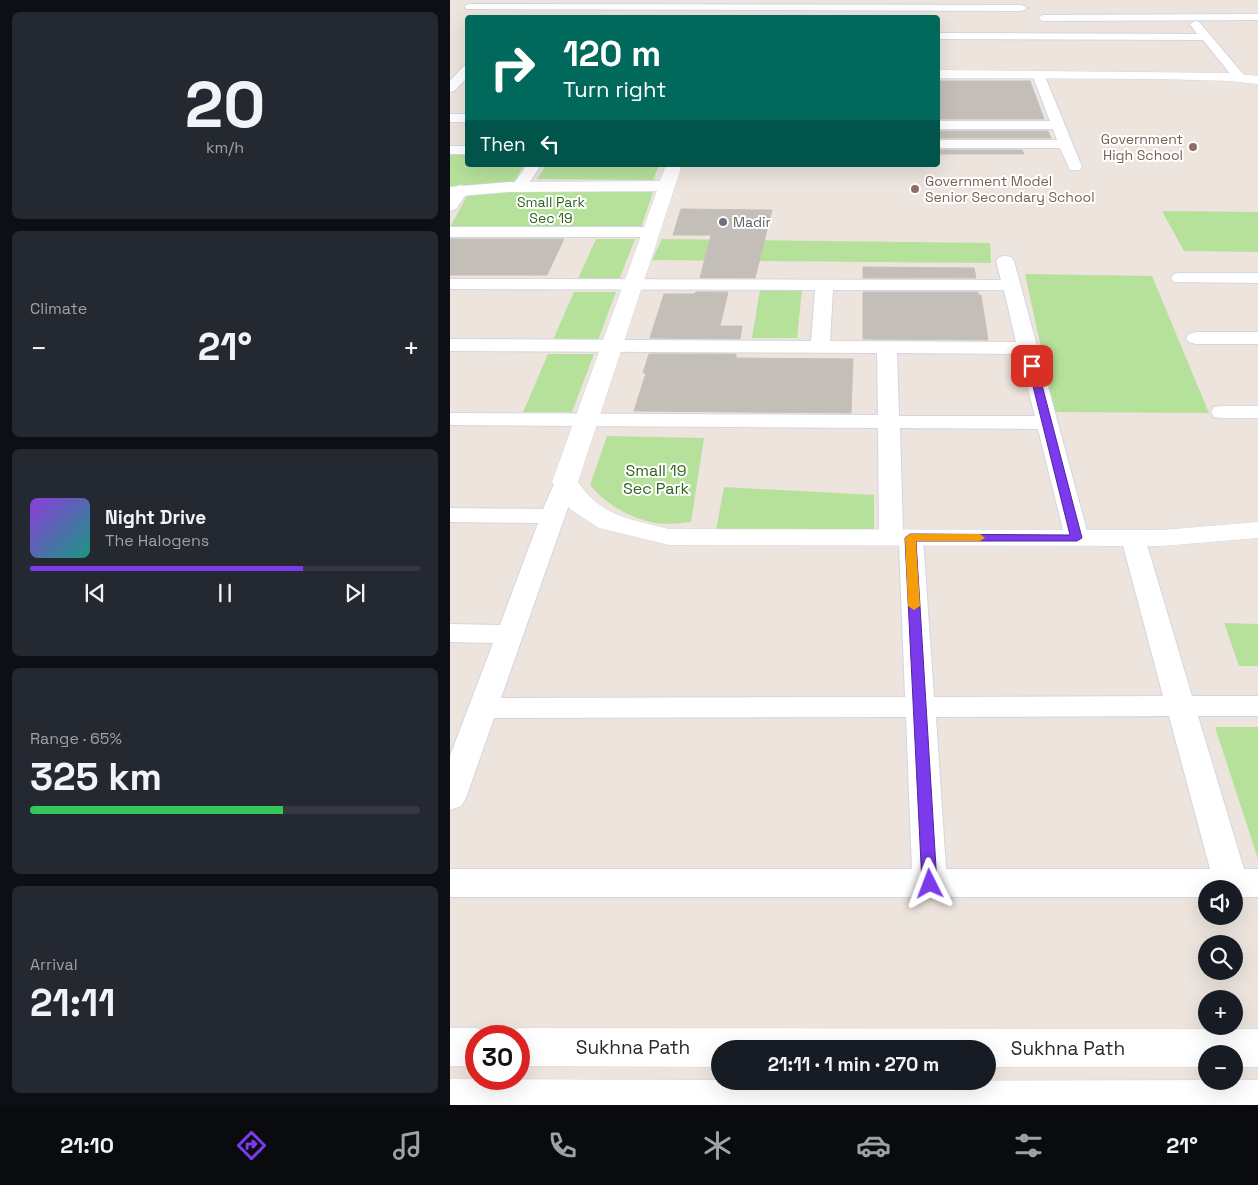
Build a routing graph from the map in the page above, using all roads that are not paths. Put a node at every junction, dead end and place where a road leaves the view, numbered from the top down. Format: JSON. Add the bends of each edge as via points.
{"nodes":[{"id":1,"x":470,"y":6,"type":"dead end"},
{"id":2,"x":1146,"y":6,"type":"dead end"},
{"id":3,"x":526,"y":7,"type":"junction"},
{"id":4,"x":1062,"y":7,"type":"dead end"},
{"id":5,"x":1080,"y":7,"type":"dead end"},
{"id":6,"x":1258,"y":8,"type":"edge"},
{"id":7,"x":1023,"y":11,"type":"edge"},
{"id":8,"x":840,"y":12,"type":"edge"},
{"id":9,"x":519,"y":15,"type":"edge"},
{"id":10,"x":1118,"y":17,"type":"junction"},
{"id":11,"x":1155,"y":17,"type":"junction"},
{"id":12,"x":1189,"y":17,"type":"junction"},
{"id":13,"x":1207,"y":17,"type":"junction"},
{"id":14,"x":1258,"y":17,"type":"edge"},
{"id":15,"x":1049,"y":30,"type":"dead end"},
{"id":16,"x":1206,"y":32,"type":"junction"},
{"id":17,"x":940,"y":36,"type":"edge"},
{"id":18,"x":1035,"y":36,"type":"junction"},
{"id":19,"x":465,"y":72,"type":"edge"},
{"id":20,"x":940,"y":74,"type":"edge"},
{"id":21,"x":1038,"y":74,"type":"junction"},
{"id":22,"x":1240,"y":78,"type":"junction"},
{"id":23,"x":1258,"y":80,"type":"edge"},
{"id":24,"x":450,"y":89,"type":"edge"},
{"id":25,"x":465,"y":90,"type":"edge"},
{"id":26,"x":450,"y":118,"type":"edge"},
{"id":27,"x":465,"y":118,"type":"edge"},
{"id":28,"x":940,"y":125,"type":"edge"},
{"id":29,"x":1058,"y":125,"type":"junction"},
{"id":30,"x":940,"y":144,"type":"edge"},
{"id":31,"x":1065,"y":144,"type":"junction"},
{"id":32,"x":450,"y":150,"type":"edge"},
{"id":33,"x":465,"y":150,"type":"edge"},
{"id":34,"x":533,"y":167,"type":"edge"},
{"id":35,"x":1076,"y":167,"type":"dead end"},
{"id":36,"x":670,"y":175,"type":"edge"},
{"id":37,"x":520,"y":186,"type":"junction"},
{"id":38,"x":455,"y":191,"type":"edge"},
{"id":39,"x":450,"y":206,"type":"edge"},
{"id":40,"x":450,"y":232,"type":"edge"},
{"id":41,"x":651,"y":232,"type":"junction"},
{"id":42,"x":1005,"y":261,"type":"dead end"},
{"id":43,"x":1180,"y":278,"type":"dead end"},
{"id":44,"x":1258,"y":278,"type":"edge"},
{"id":45,"x":450,"y":284,"type":"edge"},
{"id":46,"x":633,"y":285,"type":"junction"},
{"id":47,"x":824,"y":285,"type":"junction"},
{"id":48,"x":1012,"y":285,"type":"junction"},
{"id":49,"x":1196,"y":338,"type":"dead end"},
{"id":50,"x":1258,"y":338,"type":"edge"},
{"id":51,"x":450,"y":345,"type":"edge"},
{"id":52,"x":612,"y":345,"type":"junction"},
{"id":53,"x":820,"y":347,"type":"junction"},
{"id":54,"x":887,"y":347,"type":"junction"},
{"id":55,"x":1028,"y":348,"type":"junction"},
{"id":56,"x":1222,"y":412,"type":"dead end"},
{"id":57,"x":1258,"y":412,"type":"edge"},
{"id":58,"x":450,"y":420,"type":"edge"},
{"id":59,"x":586,"y":421,"type":"junction"},
{"id":60,"x":888,"y":422,"type":"junction"},
{"id":61,"x":1047,"y":422,"type":"junction"},
{"id":62,"x":565,"y":482,"type":"junction"},
{"id":63,"x":450,"y":515,"type":"edge"},
{"id":64,"x":553,"y":516,"type":"junction"},
{"id":65,"x":1258,"y":530,"type":"edge"},
{"id":66,"x":901,"y":538,"type":"junction"},
{"id":67,"x":1077,"y":538,"type":"junction"},
{"id":68,"x":1133,"y":538,"type":"junction"},
{"id":69,"x":450,"y":634,"type":"edge"},
{"id":70,"x":510,"y":634,"type":"junction"},
{"id":71,"x":1258,"y":706,"type":"edge"},
{"id":72,"x":920,"y":707,"type":"junction"},
{"id":73,"x":1181,"y":707,"type":"junction"},
{"id":74,"x":483,"y":708,"type":"junction"},
{"id":75,"x":452,"y":787,"type":"edge"},
{"id":76,"x":450,"y":883,"type":"edge"},
{"id":77,"x":1244,"y":883,"type":"edge"},
{"id":78,"x":930,"y":884,"type":"junction"},
{"id":79,"x":450,"y":1047,"type":"edge"},
{"id":80,"x":465,"y":1047,"type":"edge"},
{"id":81,"x":530,"y":1047,"type":"edge"},
{"id":82,"x":1258,"y":1048,"type":"edge"},
{"id":83,"x":450,"y":1100,"type":"edge"},
{"id":84,"x":1258,"y":1101,"type":"edge"}],
"edges":[{"from":1,"to":3,"type":"street"},
{"from":2,"to":11,"type":"street"},
{"from":3,"to":8,"type":"street"},
{"from":3,"to":9,"type":"street"},
{"from":4,"to":10,"type":"street","via":[[1040,12]]},
{"from":5,"to":10,"type":"street","via":[[1110,7]]},
{"from":6,"to":13,"type":"street","via":[[1198,8]]},
{"from":7,"to":8,"type":"street"},
{"from":7,"to":18,"type":"street"},
{"from":10,"to":11,"type":"street"},
{"from":11,"to":12,"type":"street"},
{"from":12,"to":13,"type":"street"},
{"from":12,"to":16,"type":"street"},
{"from":13,"to":14,"type":"street"},
{"from":15,"to":16,"type":"street"},
{"from":16,"to":18,"type":"street"},
{"from":16,"to":22,"type":"street"},
{"from":17,"to":18,"type":"street"},
{"from":19,"to":24,"type":"street"},
{"from":20,"to":21,"type":"street"},
{"from":21,"to":22,"type":"street"},
{"from":21,"to":29,"type":"street","via":[[1046,110]]},
{"from":22,"to":23,"type":"street"},
{"from":24,"to":25,"type":"street"},
{"from":26,"to":27,"type":"street"},
{"from":28,"to":29,"type":"street"},
{"from":29,"to":31,"type":"street"},
{"from":30,"to":31,"type":"street"},
{"from":31,"to":35,"type":"street"},
{"from":32,"to":33,"type":"street"},
{"from":34,"to":37,"type":"street"},
{"from":36,"to":37,"type":"street"},
{"from":36,"to":41,"type":"street"},
{"from":37,"to":38,"type":"street"},
{"from":38,"to":39,"type":"street"},
{"from":40,"to":41,"type":"street"},
{"from":41,"to":46,"type":"street"},
{"from":42,"to":48,"type":"street"},
{"from":43,"to":44,"type":"street"},
{"from":45,"to":46,"type":"street"},
{"from":46,"to":47,"type":"street"},
{"from":46,"to":52,"type":"street"},
{"from":47,"to":48,"type":"street"},
{"from":47,"to":53,"type":"street"},
{"from":48,"to":55,"type":"street"},
{"from":49,"to":50,"type":"street"},
{"from":51,"to":52,"type":"street"},
{"from":52,"to":53,"type":"street"},
{"from":52,"to":59,"type":"street"},
{"from":53,"to":54,"type":"street"},
{"from":54,"to":55,"type":"street"},
{"from":54,"to":60,"type":"street"},
{"from":55,"to":61,"type":"street"},
{"from":56,"to":57,"type":"street"},
{"from":58,"to":59,"type":"street"},
{"from":59,"to":60,"type":"street"},
{"from":59,"to":62,"type":"street"},
{"from":60,"to":61,"type":"street"},
{"from":60,"to":66,"type":"street"},
{"from":61,"to":67,"type":"street"},
{"from":62,"to":64,"type":"street"},
{"from":62,"to":66,"type":"street","via":[[579,503],[608,522],[669,537]]},
{"from":63,"to":64,"type":"street"},
{"from":64,"to":70,"type":"street"},
{"from":65,"to":68,"type":"street"},
{"from":66,"to":67,"type":"street"},
{"from":66,"to":72,"type":"street"},
{"from":67,"to":68,"type":"street"},
{"from":68,"to":73,"type":"street"},
{"from":69,"to":70,"type":"street"},
{"from":70,"to":74,"type":"street"},
{"from":71,"to":73,"type":"street"},
{"from":72,"to":73,"type":"street"},
{"from":72,"to":74,"type":"street"},
{"from":72,"to":78,"type":"street"},
{"from":73,"to":77,"type":"street"},
{"from":74,"to":75,"type":"street"},
{"from":76,"to":78,"type":"street"},
{"from":77,"to":78,"type":"street"},
{"from":79,"to":80,"type":"street"},
{"from":81,"to":82,"type":"street","name":"Sukhna Path"},
{"from":83,"to":84,"type":"street"}]}
